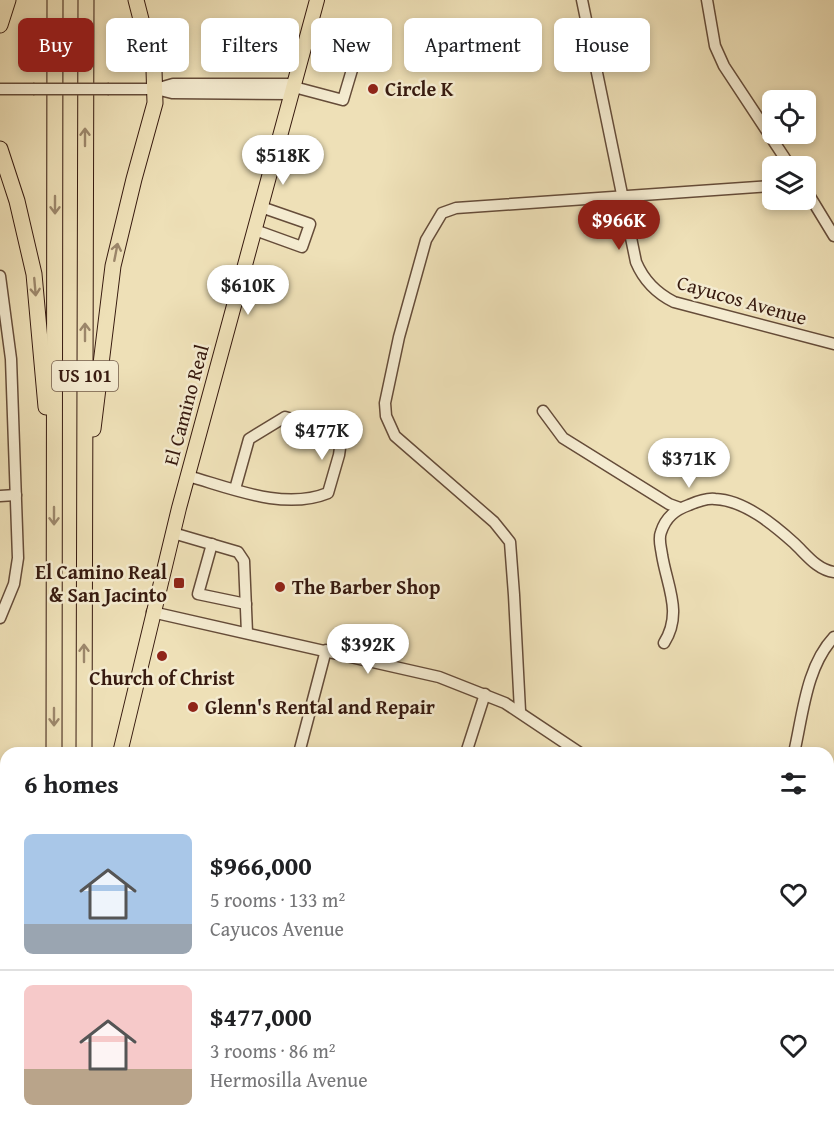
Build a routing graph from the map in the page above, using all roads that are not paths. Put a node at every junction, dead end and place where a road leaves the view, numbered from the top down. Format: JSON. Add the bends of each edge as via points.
{"nodes":[{"id":1,"x":8,"y":0,"type":"edge"},
{"id":2,"x":55,"y":0,"type":"edge"},
{"id":3,"x":86,"y":0,"type":"edge"},
{"id":4,"x":136,"y":0,"type":"edge"},
{"id":5,"x":317,"y":0,"type":"edge"},
{"id":6,"x":582,"y":0,"type":"edge"},
{"id":7,"x":707,"y":0,"type":"edge"},
{"id":8,"x":0,"y":25,"type":"edge"},
{"id":9,"x":307,"y":38,"type":"junction"},
{"id":10,"x":294,"y":88,"type":"junction"},
{"id":11,"x":0,"y":89,"type":"edge"},
{"id":12,"x":156,"y":89,"type":"junction"},
{"id":13,"x":0,"y":149,"type":"edge"},
{"id":14,"x":783,"y":156,"type":"edge"},
{"id":15,"x":762,"y":187,"type":"edge"},
{"id":16,"x":623,"y":196,"type":"junction"},
{"id":17,"x":816,"y":206,"type":"edge"},
{"id":18,"x":261,"y":207,"type":"junction"},
{"id":19,"x":255,"y":230,"type":"junction"},
{"id":20,"x":834,"y":236,"type":"edge"},
{"id":21,"x":0,"y":276,"type":"edge"},
{"id":22,"x":834,"y":344,"type":"edge"},
{"id":23,"x":543,"y":411,"type":"dead end"},
{"id":24,"x":188,"y":476,"type":"junction"},
{"id":25,"x":54,"y":479,"type":"junction"},
{"id":26,"x":235,"y":489,"type":"junction"},
{"id":27,"x":16,"y":495,"type":"junction"},
{"id":28,"x":0,"y":496,"type":"edge"},
{"id":29,"x":84,"y":497,"type":"junction"},
{"id":30,"x":680,"y":508,"type":"junction"},
{"id":31,"x":173,"y":533,"type":"junction"},
{"id":32,"x":212,"y":544,"type":"junction"},
{"id":33,"x":834,"y":572,"type":"edge"},
{"id":34,"x":246,"y":604,"type":"junction"},
{"id":35,"x":153,"y":612,"type":"junction"},
{"id":36,"x":0,"y":618,"type":"edge"},
{"id":37,"x":247,"y":633,"type":"junction"},
{"id":38,"x":834,"y":637,"type":"edge"},
{"id":39,"x":664,"y":643,"type":"dead end"},
{"id":40,"x":326,"y":650,"type":"junction"},
{"id":41,"x":485,"y":694,"type":"junction"},
{"id":42,"x":520,"y":711,"type":"junction"},
{"id":43,"x":54,"y":747,"type":"edge"},
{"id":44,"x":84,"y":747,"type":"edge"},
{"id":45,"x":121,"y":747,"type":"edge"},
{"id":46,"x":301,"y":747,"type":"edge"},
{"id":47,"x":468,"y":747,"type":"edge"},
{"id":48,"x":571,"y":747,"type":"edge"},
{"id":49,"x":795,"y":747,"type":"edge"}],
"edges":[{"from":1,"to":8,"type":"highway"},
{"from":2,"to":25,"type":"highway","number":"US 101","one_way":true},
{"from":29,"to":3,"type":"highway","number":"US 101","one_way":true},
{"from":4,"to":12,"type":"highway"},
{"from":5,"to":9,"type":"main road","name":"El Camino Real"},
{"from":6,"to":16,"type":"street","name":"Cayucos Avenue"},
{"from":7,"to":14,"type":"street","via":[[715,46],[724,66]]},
{"from":9,"to":10,"type":"main road","name":"El Camino Real"},
{"from":9,"to":10,"type":"street","via":[[357,53],[343,99]]},
{"from":10,"to":12,"type":"street","via":[[172,93]]},
{"from":10,"to":18,"type":"main road","name":"El Camino Real"},
{"from":11,"to":12,"type":"street","bridge":true},
{"from":29,"to":12,"type":"highway","one_way":true,"via":[[113,266],[152,120]]},
{"from":13,"to":25,"type":"highway","one_way":true,"via":[[20,210],[34,274]]},
{"from":15,"to":16,"type":"street"},
{"from":16,"to":22,"type":"street","name":"Cayucos Avenue","via":[[636,262],[647,282],[664,297]]},
{"from":16,"to":42,"type":"street","via":[[456,208],[442,213],[426,240],[385,403],[395,436],[494,522],[510,542]]},
{"from":17,"to":20,"type":"street"},
{"from":18,"to":19,"type":"main road","name":"El Camino Real"},
{"from":18,"to":19,"type":"street","via":[[310,224],[302,247]]},
{"from":19,"to":24,"type":"main road","name":"El Camino Real"},
{"from":21,"to":27,"type":"street","via":[[11,359]]},
{"from":23,"to":30,"type":"street","via":[[563,438]]},
{"from":24,"to":26,"type":"street"},
{"from":24,"to":31,"type":"main road","name":"El Camino Real"},
{"from":25,"to":43,"type":"highway","number":"US 101","one_way":true},
{"from":26,"to":26,"type":"street","via":[[249,439],[285,417],[342,434],[328,493],[274,500]]},
{"from":27,"to":28,"type":"street"},
{"from":27,"to":36,"type":"street","via":[[17,571]]},
{"from":44,"to":29,"type":"highway","number":"US 101","one_way":true},
{"from":30,"to":33,"type":"street","via":[[715,499],[740,505],[780,530],[818,566]]},
{"from":30,"to":39,"type":"street","via":[[671,515],[659,538],[675,610],[673,627]]},
{"from":31,"to":32,"type":"street"},
{"from":31,"to":35,"type":"main road","name":"El Camino Real"},
{"from":32,"to":34,"type":"street","via":[[238,552],[244,561]]},
{"from":32,"to":34,"type":"street","via":[[198,594]]},
{"from":34,"to":37,"type":"street"},
{"from":35,"to":37,"type":"street"},
{"from":35,"to":45,"type":"main road","name":"El Camino Real"},
{"from":37,"to":40,"type":"street"},
{"from":38,"to":49,"type":"street","via":[[810,678]]},
{"from":40,"to":41,"type":"street","via":[[439,678]]},
{"from":40,"to":46,"type":"street"},
{"from":41,"to":42,"type":"street"},
{"from":41,"to":47,"type":"street"},
{"from":42,"to":48,"type":"street"}]}
